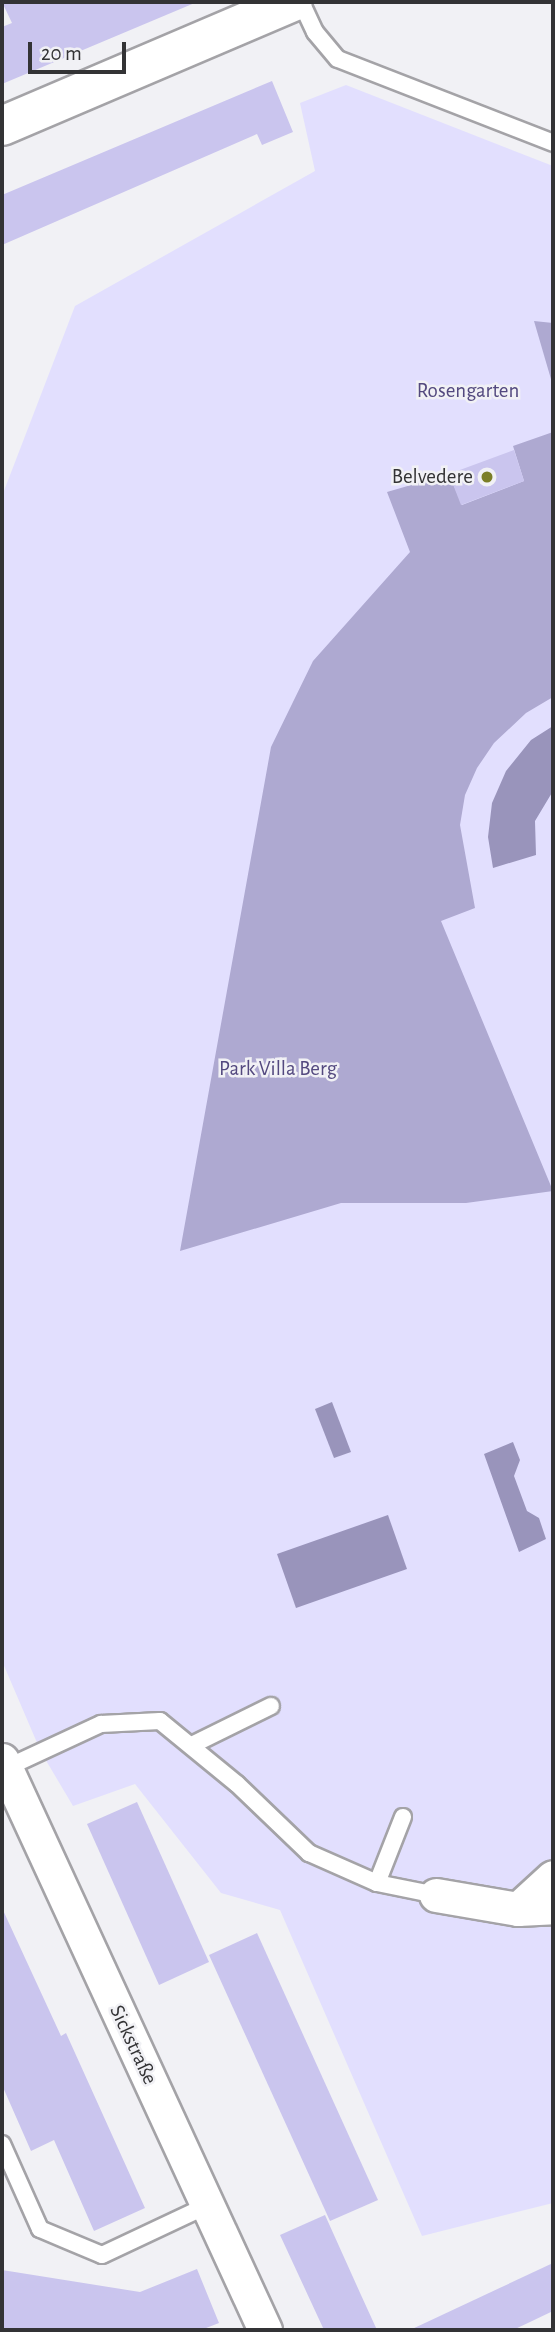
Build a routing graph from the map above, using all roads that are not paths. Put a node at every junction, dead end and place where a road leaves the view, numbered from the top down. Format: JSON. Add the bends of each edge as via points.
{"nodes":[{"id":1,"x":293,"y":2,"type":"edge"},
{"id":2,"x":301,"y":2,"type":"edge"},
{"id":3,"x":2,"y":126,"type":"edge"},
{"id":4,"x":553,"y":143,"type":"edge"},
{"id":5,"x":271,"y":1706,"type":"dead end"},
{"id":6,"x":192,"y":1745,"type":"junction"},
{"id":7,"x":4,"y":1764,"type":"edge"},
{"id":8,"x":403,"y":1817,"type":"dead end"},
{"id":9,"x":553,"y":1877,"type":"edge"},
{"id":10,"x":377,"y":1883,"type":"junction"},
{"id":11,"x":436,"y":1895,"type":"joint"},
{"id":12,"x":553,"y":1907,"type":"edge"},
{"id":13,"x":518,"y":1909,"type":"junction"},
{"id":14,"x":2,"y":2144,"type":"edge"},
{"id":15,"x":206,"y":2206,"type":"junction"},
{"id":16,"x":265,"y":2330,"type":"edge"}],
"edges":[{"from":1,"to":3,"type":"street"},
{"from":2,"to":4,"type":"lane","via":[[315,32],[338,59]]},
{"from":5,"to":6,"type":"lane"},
{"from":6,"to":7,"type":"lane","via":[[160,1721],[101,1724]]},
{"from":6,"to":10,"type":"lane","via":[[309,1853]]},
{"from":7,"to":15,"type":"street","name":"Sickstraße"},
{"from":8,"to":10,"type":"lane"},
{"from":9,"to":13,"type":"street"},
{"from":10,"to":11,"type":"lane"},
{"from":11,"to":13,"type":"street"},
{"from":12,"to":13,"type":"street"},
{"from":14,"to":15,"type":"lane","via":[[40,2229],[102,2255]]},
{"from":15,"to":16,"type":"street","name":"Sickstraße"}]}
